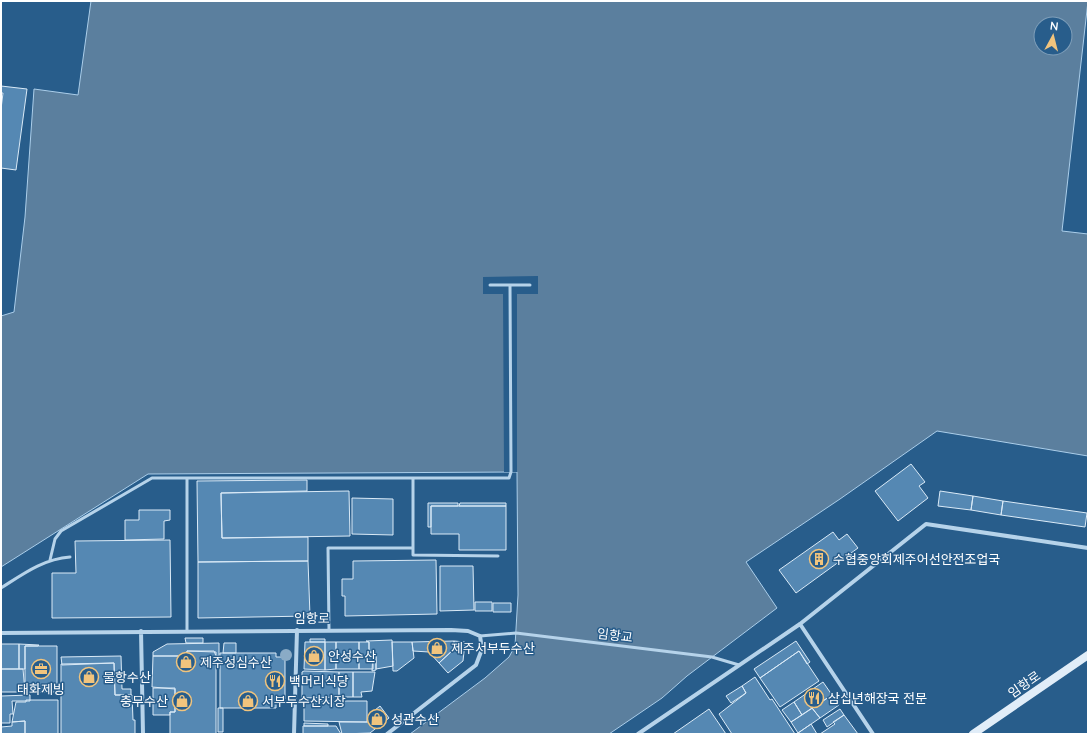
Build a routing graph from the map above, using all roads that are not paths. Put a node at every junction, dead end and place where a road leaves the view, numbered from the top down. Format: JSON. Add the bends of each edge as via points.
{"nodes":[{"id":1,"x":490,"y":285,"type":"dead end"},
{"id":2,"x":510,"y":285,"type":"junction"},
{"id":3,"x":530,"y":285,"type":"dead end"},
{"id":4,"x":187,"y":478,"type":"junction"},
{"id":5,"x":412,"y":478,"type":"junction"},
{"id":6,"x":413,"y":548,"type":"junction"},
{"id":7,"x":1088,"y":548,"type":"edge"},
{"id":8,"x":498,"y":556,"type":"dead end"},
{"id":9,"x":70,"y":557,"type":"dead end"},
{"id":10,"x":50,"y":560,"type":"junction"},
{"id":11,"x":1,"y":588,"type":"edge"},
{"id":12,"x":800,"y":624,"type":"junction"},
{"id":13,"x":297,"y":630,"type":"junction"},
{"id":14,"x":329,"y":630,"type":"junction"},
{"id":15,"x":141,"y":631,"type":"junction"},
{"id":16,"x":187,"y":631,"type":"junction"},
{"id":17,"x":1,"y":633,"type":"edge"},
{"id":18,"x":480,"y":636,"type":"junction"},
{"id":19,"x":1088,"y":655,"type":"edge"},
{"id":20,"x":739,"y":665,"type":"junction"},
{"id":21,"x":143,"y":734,"type":"edge"},
{"id":22,"x":294,"y":734,"type":"edge"},
{"id":23,"x":387,"y":734,"type":"edge"},
{"id":24,"x":638,"y":734,"type":"edge"},
{"id":25,"x":873,"y":734,"type":"edge"},
{"id":26,"x":973,"y":734,"type":"edge"}],
"edges":[{"from":1,"to":2,"type":"lane"},
{"from":2,"to":3,"type":"lane"},
{"from":2,"to":5,"type":"lane","via":[[510,476],[506,479]]},
{"from":4,"to":5,"type":"lane"},
{"from":4,"to":10,"type":"lane","via":[[152,478],[61,531]]},
{"from":4,"to":16,"type":"lane"},
{"from":5,"to":6,"type":"lane"},
{"from":6,"to":8,"type":"lane","via":[[413,555]]},
{"from":6,"to":14,"type":"lane","via":[[328,548]]},
{"from":7,"to":12,"type":"street","via":[[926,524]]},
{"from":9,"to":10,"type":"lane"},
{"from":10,"to":11,"type":"lane"},
{"from":12,"to":20,"type":"street"},
{"from":12,"to":25,"type":"street"},
{"from":13,"to":14,"type":"street","name":"임항로"},
{"from":13,"to":16,"type":"street","name":"임항로"},
{"from":13,"to":22,"type":"street"},
{"from":14,"to":18,"type":"street","name":"임항로","via":[[451,630],[468,631]]},
{"from":15,"to":16,"type":"street","name":"임항로"},
{"from":15,"to":17,"type":"street","name":"임항로"},
{"from":15,"to":21,"type":"street"},
{"from":18,"to":20,"type":"lane","name":"임항교","via":[[516,633],[712,657]]},
{"from":18,"to":23,"type":"street","via":[[482,649],[476,665]]},
{"from":19,"to":26,"type":"main road","name":"임항로"},
{"from":20,"to":24,"type":"street"}]}
